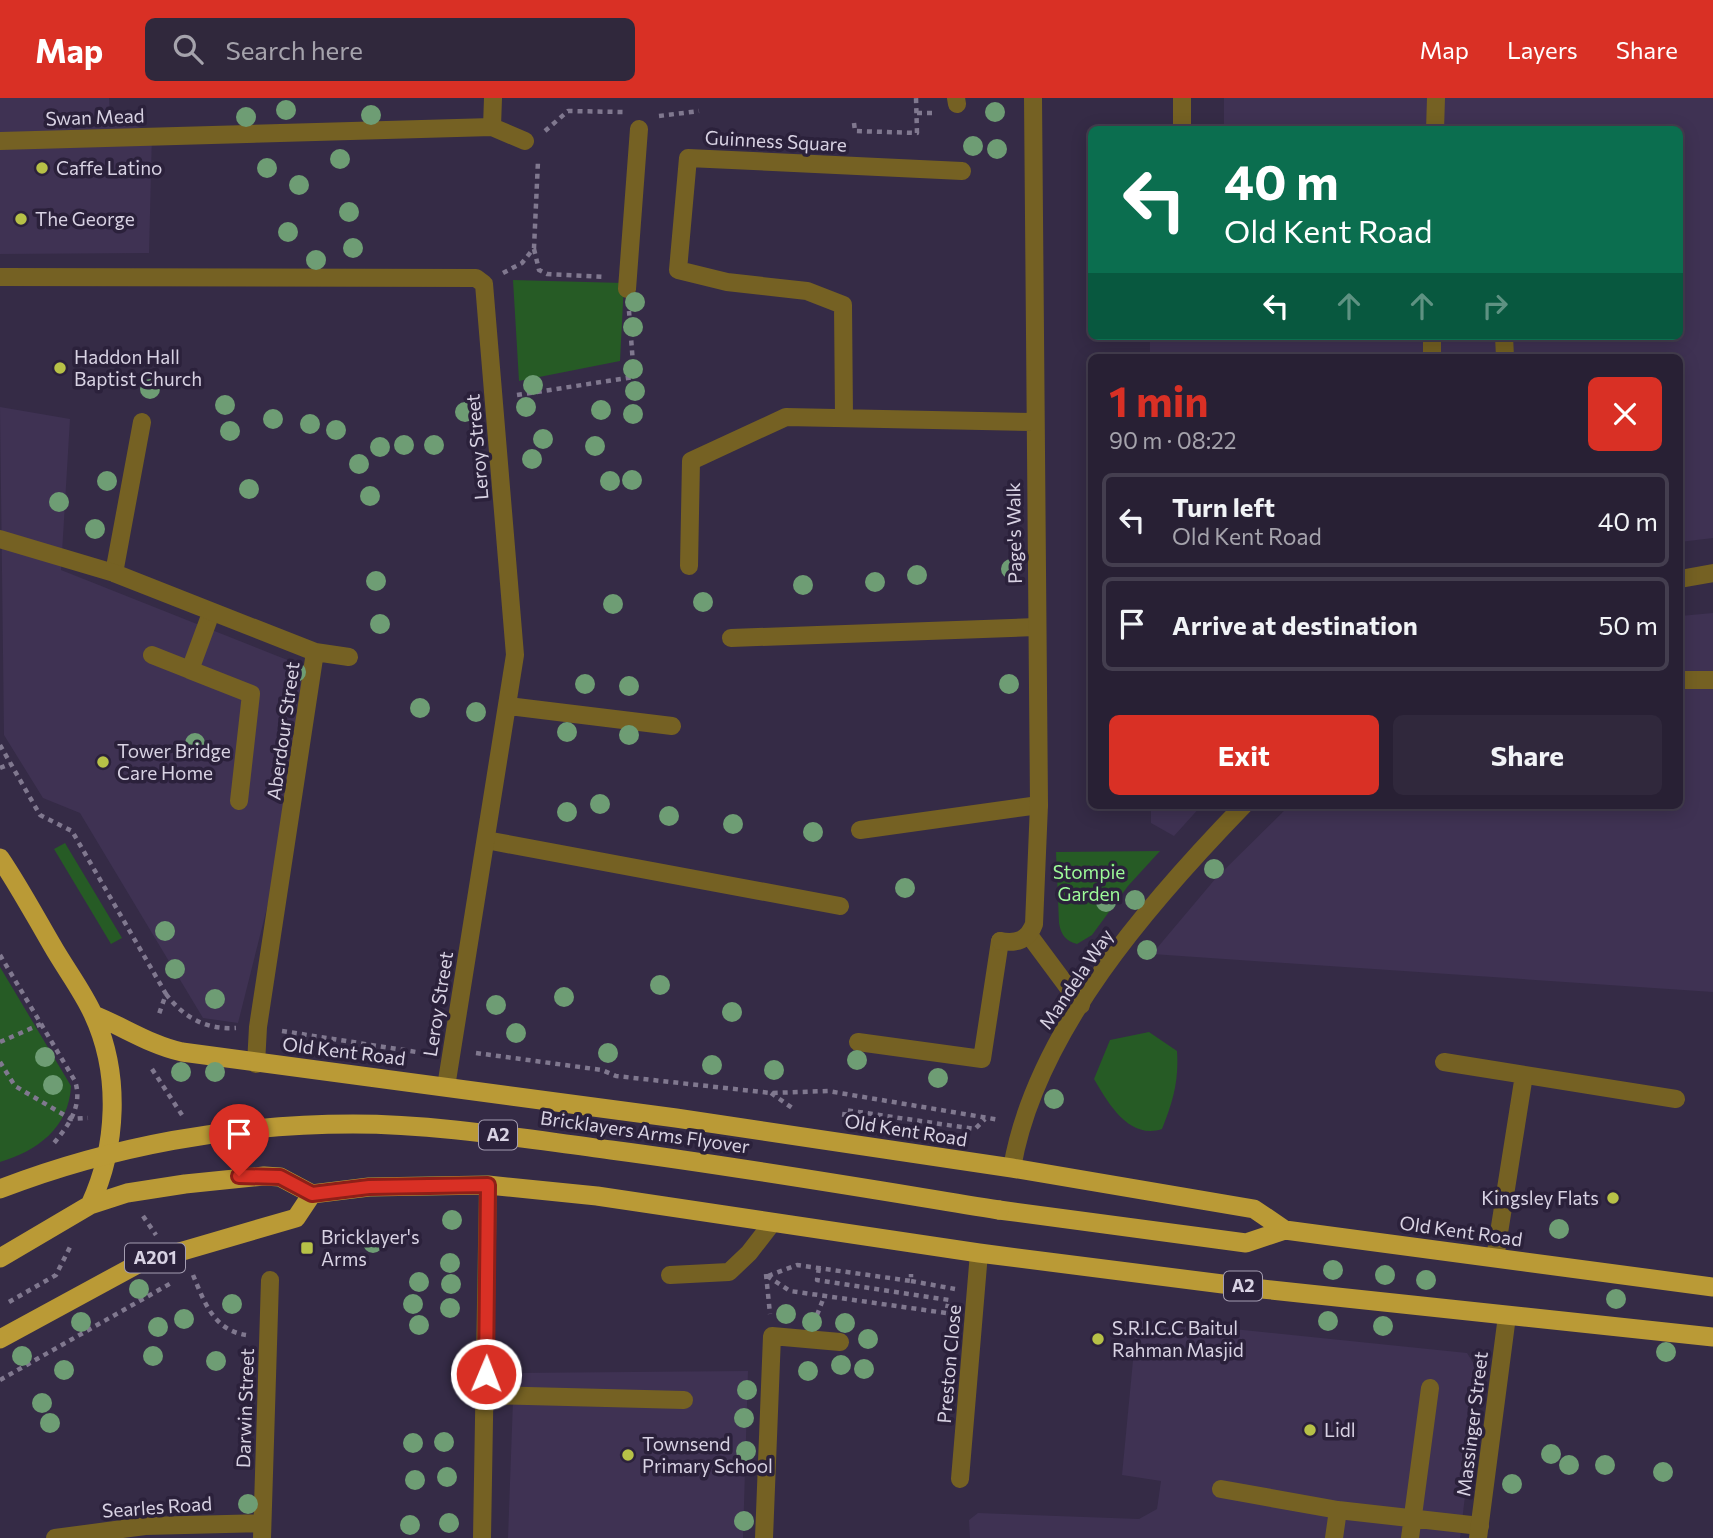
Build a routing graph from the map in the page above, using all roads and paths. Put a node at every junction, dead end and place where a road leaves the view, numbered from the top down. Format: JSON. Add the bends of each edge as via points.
{"nodes":[{"id":1,"x":493,"y":98,"type":"edge"},
{"id":2,"x":916,"y":98,"type":"edge"},
{"id":3,"x":1033,"y":98,"type":"edge"},
{"id":4,"x":1182,"y":98,"type":"edge"},
{"id":5,"x":1436,"y":98,"type":"edge"},
{"id":6,"x":699,"y":111,"type":"dead end"},
{"id":7,"x":628,"y":113,"type":"dead end"},
{"id":8,"x":643,"y":123,"type":"joint"},
{"id":9,"x":854,"y":123,"type":"dead end"},
{"id":10,"x":1182,"y":126,"type":"edge"},
{"id":11,"x":1435,"y":126,"type":"edge"},
{"id":12,"x":492,"y":127,"type":"junction"},
{"id":13,"x":544,"y":133,"type":"dead end"},
{"id":14,"x":0,"y":141,"type":"edge"},
{"id":15,"x":525,"y":141,"type":"joint"},
{"id":16,"x":962,"y":171,"type":"dead end"},
{"id":17,"x":534,"y":248,"type":"junction"},
{"id":18,"x":0,"y":278,"type":"edge"},
{"id":19,"x":484,"y":284,"type":"junction"},
{"id":20,"x":628,"y":284,"type":"junction"},
{"id":21,"x":494,"y":399,"type":"junction"},
{"id":22,"x":844,"y":417,"type":"junction"},
{"id":23,"x":142,"y":422,"type":"dead end"},
{"id":24,"x":1034,"y":422,"type":"junction"},
{"id":25,"x":0,"y":539,"type":"edge"},
{"id":26,"x":689,"y":566,"type":"dead end"},
{"id":27,"x":114,"y":573,"type":"junction"},
{"id":28,"x":1713,"y":573,"type":"edge"},
{"id":29,"x":1683,"y":578,"type":"edge"},
{"id":30,"x":211,"y":613,"type":"junction"},
{"id":31,"x":1036,"y":627,"type":"junction"},
{"id":32,"x":731,"y":638,"type":"dead end"},
{"id":33,"x":315,"y":652,"type":"junction"},
{"id":34,"x":152,"y":655,"type":"dead end"},
{"id":35,"x":349,"y":657,"type":"dead end"},
{"id":36,"x":190,"y":670,"type":"junction"},
{"id":37,"x":1683,"y":680,"type":"edge"},
{"id":38,"x":1713,"y":680,"type":"edge"},
{"id":39,"x":508,"y":705,"type":"junction"},
{"id":40,"x":672,"y":726,"type":"dead end"},
{"id":41,"x":0,"y":745,"type":"edge"},
{"id":42,"x":10,"y":764,"type":"junction"},
{"id":43,"x":0,"y":768,"type":"edge"},
{"id":44,"x":239,"y":801,"type":"dead end"},
{"id":45,"x":1039,"y":805,"type":"junction"},
{"id":46,"x":1240,"y":809,"type":"edge"},
{"id":47,"x":860,"y":830,"type":"dead end"},
{"id":48,"x":0,"y":840,"type":"edge"},
{"id":49,"x":486,"y":840,"type":"junction"},
{"id":50,"x":4,"y":864,"type":"edge"},
{"id":51,"x":840,"y":906,"type":"dead end"},
{"id":52,"x":1030,"y":935,"type":"junction"},
{"id":53,"x":0,"y":956,"type":"edge"},
{"id":54,"x":166,"y":993,"type":"junction"},
{"id":55,"x":1082,"y":1004,"type":"junction"},
{"id":56,"x":94,"y":1015,"type":"junction"},
{"id":57,"x":158,"y":1020,"type":"dead end"},
{"id":58,"x":41,"y":1024,"type":"junction"},
{"id":59,"x":245,"y":1025,"type":"dead end"},
{"id":60,"x":275,"y":1030,"type":"dead end"},
{"id":61,"x":0,"y":1042,"type":"edge"},
{"id":62,"x":858,"y":1042,"type":"dead end"},
{"id":63,"x":436,"y":1047,"type":"dead end"},
{"id":64,"x":474,"y":1052,"type":"dead end"},
{"id":65,"x":0,"y":1062,"type":"edge"},
{"id":66,"x":1444,"y":1062,"type":"dead end"},
{"id":67,"x":256,"y":1064,"type":"junction"},
{"id":68,"x":1524,"y":1074,"type":"junction"},
{"id":69,"x":446,"y":1087,"type":"junction"},
{"id":70,"x":771,"y":1093,"type":"junction"},
{"id":71,"x":1675,"y":1099,"type":"dead end"},
{"id":72,"x":805,"y":1116,"type":"dead end"},
{"id":73,"x":82,"y":1118,"type":"dead end"},
{"id":74,"x":71,"y":1119,"type":"junction"},
{"id":75,"x":986,"y":1119,"type":"junction"},
{"id":76,"x":1003,"y":1120,"type":"dead end"},
{"id":77,"x":843,"y":1121,"type":"dead end"},
{"id":78,"x":1013,"y":1168,"type":"junction"},
{"id":79,"x":488,"y":1185,"type":"junction"},
{"id":80,"x":0,"y":1189,"type":"edge"},
{"id":81,"x":312,"y":1194,"type":"junction"},
{"id":82,"x":90,"y":1205,"type":"junction"},
{"id":83,"x":773,"y":1222,"type":"junction"},
{"id":84,"x":1285,"y":1230,"type":"junction"},
{"id":85,"x":979,"y":1253,"type":"junction"},
{"id":86,"x":749,"y":1254,"type":"junction"},
{"id":87,"x":0,"y":1258,"type":"edge"},
{"id":88,"x":1495,"y":1258,"type":"junction"},
{"id":89,"x":819,"y":1268,"type":"junction"},
{"id":90,"x":911,"y":1274,"type":"dead end"},
{"id":91,"x":670,"y":1275,"type":"dead end"},
{"id":92,"x":767,"y":1276,"type":"junction"},
{"id":93,"x":185,"y":1278,"type":"dead end"},
{"id":94,"x":270,"y":1280,"type":"dead end"},
{"id":95,"x":176,"y":1281,"type":"dead end"},
{"id":96,"x":911,"y":1281,"type":"junction"},
{"id":97,"x":945,"y":1287,"type":"dead end"},
{"id":98,"x":1713,"y":1287,"type":"edge"},
{"id":99,"x":962,"y":1289,"type":"dead end"},
{"id":100,"x":949,"y":1300,"type":"junction"},
{"id":101,"x":0,"y":1307,"type":"edge"},
{"id":102,"x":1507,"y":1316,"type":"junction"},
{"id":103,"x":772,"y":1336,"type":"junction"},
{"id":104,"x":268,"y":1337,"type":"junction"},
{"id":105,"x":1713,"y":1337,"type":"edge"},
{"id":106,"x":0,"y":1339,"type":"edge"},
{"id":107,"x":840,"y":1342,"type":"dead end"},
{"id":108,"x":0,"y":1380,"type":"edge"},
{"id":109,"x":1430,"y":1388,"type":"dead end"},
{"id":110,"x":485,"y":1395,"type":"junction"},
{"id":111,"x":684,"y":1400,"type":"dead end"},
{"id":112,"x":960,"y":1479,"type":"dead end"},
{"id":113,"x":1221,"y":1489,"type":"dead end"},
{"id":114,"x":1338,"y":1510,"type":"junction"},
{"id":115,"x":1411,"y":1519,"type":"junction"},
{"id":116,"x":262,"y":1530,"type":"edge"},
{"id":117,"x":1479,"y":1532,"type":"edge"},
{"id":118,"x":55,"y":1538,"type":"edge"},
{"id":119,"x":482,"y":1538,"type":"edge"},
{"id":120,"x":764,"y":1538,"type":"edge"},
{"id":121,"x":1334,"y":1538,"type":"edge"},
{"id":122,"x":1410,"y":1538,"type":"edge"}],
"edges":[{"from":1,"to":12,"type":"street"},
{"from":2,"to":9,"type":"path","via":[[917,133],[855,131]]},
{"from":3,"to":24,"type":"street","name":"Page's Walk"},
{"from":4,"to":10,"type":"street"},
{"from":5,"to":11,"type":"street"},
{"from":6,"to":8,"type":"path"},
{"from":7,"to":13,"type":"path","via":[[568,111]]},
{"from":8,"to":20,"type":"street"},
{"from":12,"to":14,"type":"street","name":"Swan Mead"},
{"from":12,"to":15,"type":"street","name":"Swan Mead"},
{"from":15,"to":17,"type":"path","via":[[538,161]]},
{"from":16,"to":22,"type":"street","name":"Guinness Square","via":[[688,158],[678,270],[727,282],[807,291],[843,305]]},
{"from":17,"to":19,"type":"path","via":[[522,263]]},
{"from":17,"to":20,"type":"path","via":[[539,270],[547,274]]},
{"from":18,"to":19,"type":"street","via":[[476,278]]},
{"from":19,"to":21,"type":"street","name":"Leroy Street"},
{"from":20,"to":21,"type":"path","via":[[634,377]]},
{"from":21,"to":39,"type":"street","name":"Leroy Street","via":[[515,636]]},
{"from":22,"to":24,"type":"street"},
{"from":22,"to":26,"type":"street","via":[[786,417],[691,461]]},
{"from":23,"to":27,"type":"street"},
{"from":24,"to":31,"type":"street","name":"Page's Walk"},
{"from":25,"to":27,"type":"street","name":"Aberdour Street"},
{"from":27,"to":30,"type":"street","name":"Aberdour Street"},
{"from":28,"to":29,"type":"street"},
{"from":30,"to":33,"type":"street","name":"Aberdour Street"},
{"from":30,"to":36,"type":"street"},
{"from":31,"to":32,"type":"street"},
{"from":31,"to":45,"type":"street","name":"Page's Walk"},
{"from":33,"to":35,"type":"street"},
{"from":33,"to":67,"type":"street","name":"Aberdour Street"},
{"from":34,"to":36,"type":"street"},
{"from":36,"to":44,"type":"street","via":[[251,694]]},
{"from":37,"to":38,"type":"street"},
{"from":39,"to":40,"type":"street"},
{"from":39,"to":49,"type":"street","name":"Leroy Street"},
{"from":41,"to":42,"type":"path"},
{"from":42,"to":43,"type":"path"},
{"from":42,"to":54,"type":"path","via":[[40,815],[72,831]]},
{"from":45,"to":47,"type":"street"},
{"from":45,"to":52,"type":"street","name":"Page's Walk"},
{"from":46,"to":55,"type":"street","name":"Mandela Way","via":[[1131,934]]},
{"from":48,"to":50,"type":"highway"},
{"from":49,"to":51,"type":"street"},
{"from":49,"to":69,"type":"street","name":"Leroy Street"},
{"from":50,"to":56,"type":"highway"},
{"from":52,"to":55,"type":"street"},
{"from":52,"to":62,"type":"street","via":[[1009,943],[1000,941],[982,1059]]},
{"from":53,"to":58,"type":"path"},
{"from":54,"to":57,"type":"path"},
{"from":54,"to":59,"type":"path","via":[[178,1011],[194,1021],[233,1029]]},
{"from":55,"to":78,"type":"street","name":"Mandela Way","via":[[1037,1086],[1021,1126]]},
{"from":56,"to":67,"type":"highway","name":"Old Kent Road","number":"A2","via":[[153,1045]]},
{"from":56,"to":82,"type":"highway","via":[[109,1072],[112,1137],[103,1178]]},
{"from":58,"to":61,"type":"path"},
{"from":58,"to":74,"type":"path","via":[[79,1092]]},
{"from":60,"to":63,"type":"path","via":[[424,1055]]},
{"from":64,"to":70,"type":"path","name":"Old Kent Road","via":[[602,1070],[615,1076]]},
{"from":65,"to":74,"type":"path","via":[[15,1086]]},
{"from":66,"to":68,"type":"street"},
{"from":67,"to":69,"type":"highway","name":"Old Kent Road","number":"A2"},
{"from":68,"to":71,"type":"street"},
{"from":68,"to":88,"type":"street"},
{"from":69,"to":78,"type":"highway","name":"Old Kent Road","number":"A2"},
{"from":70,"to":72,"type":"path"},
{"from":70,"to":75,"type":"path","name":"Old Kent Road","via":[[828,1091]]},
{"from":73,"to":74,"type":"path"},
{"from":75,"to":76,"type":"path","name":"Old Kent Road"},
{"from":75,"to":77,"type":"path","via":[[975,1129],[845,1110]]},
{"from":78,"to":84,"type":"highway","name":"Old Kent Road","number":"A2","via":[[1254,1209]]},
{"from":79,"to":81,"type":"highway","number":"A2","via":[[369,1187]]},
{"from":79,"to":83,"type":"highway","number":"A2"},
{"from":79,"to":110,"type":"street"},
{"from":80,"to":84,"type":"highway","name":"Bricklayers Arms Flyover","number":"A2","bridge":true,"via":[[150,1143],[352,1124],[451,1129],[730,1166],[999,1210],[1245,1243]]},
{"from":81,"to":82,"type":"highway","via":[[280,1177],[239,1176],[127,1193]]},
{"from":81,"to":106,"type":"highway","number":"A201","via":[[296,1218],[138,1264]]},
{"from":82,"to":87,"type":"highway"},
{"from":82,"to":101,"type":"path","via":[[56,1275]]},
{"from":83,"to":85,"type":"highway","number":"A2"},
{"from":83,"to":86,"type":"street"},
{"from":84,"to":88,"type":"highway","name":"Old Kent Road","number":"A2"},
{"from":85,"to":102,"type":"highway","number":"A2"},
{"from":85,"to":112,"type":"street","name":"Preston Close"},
{"from":86,"to":91,"type":"street","via":[[729,1272]]},
{"from":86,"to":92,"type":"path"},
{"from":88,"to":98,"type":"highway","name":"Old Kent Road","number":"A2"},
{"from":89,"to":92,"type":"path","via":[[797,1265]]},
{"from":89,"to":96,"type":"path"},
{"from":89,"to":100,"type":"path","via":[[817,1280]]},
{"from":90,"to":96,"type":"path"},
{"from":92,"to":100,"type":"path","via":[[790,1291],[946,1313]]},
{"from":92,"to":103,"type":"path"},
{"from":93,"to":104,"type":"path","via":[[193,1275],[210,1315],[241,1334]]},
{"from":94,"to":104,"type":"street","name":"Darwin Street"},
{"from":95,"to":108,"type":"path"},
{"from":96,"to":97,"type":"path"},
{"from":99,"to":100,"type":"path","via":[[956,1289]]},
{"from":102,"to":105,"type":"highway","number":"A2"},
{"from":102,"to":117,"type":"street","name":"Massinger Street"},
{"from":103,"to":107,"type":"street"},
{"from":103,"to":120,"type":"street"},
{"from":104,"to":116,"type":"street","name":"Darwin Street"},
{"from":109,"to":115,"type":"street"},
{"from":110,"to":111,"type":"street"},
{"from":110,"to":119,"type":"street"},
{"from":113,"to":114,"type":"street"},
{"from":114,"to":115,"type":"street"},
{"from":114,"to":121,"type":"street"},
{"from":115,"to":117,"type":"street"},
{"from":115,"to":122,"type":"street"},
{"from":116,"to":118,"type":"street","name":"Searles Road","via":[[145,1527]]}]}
